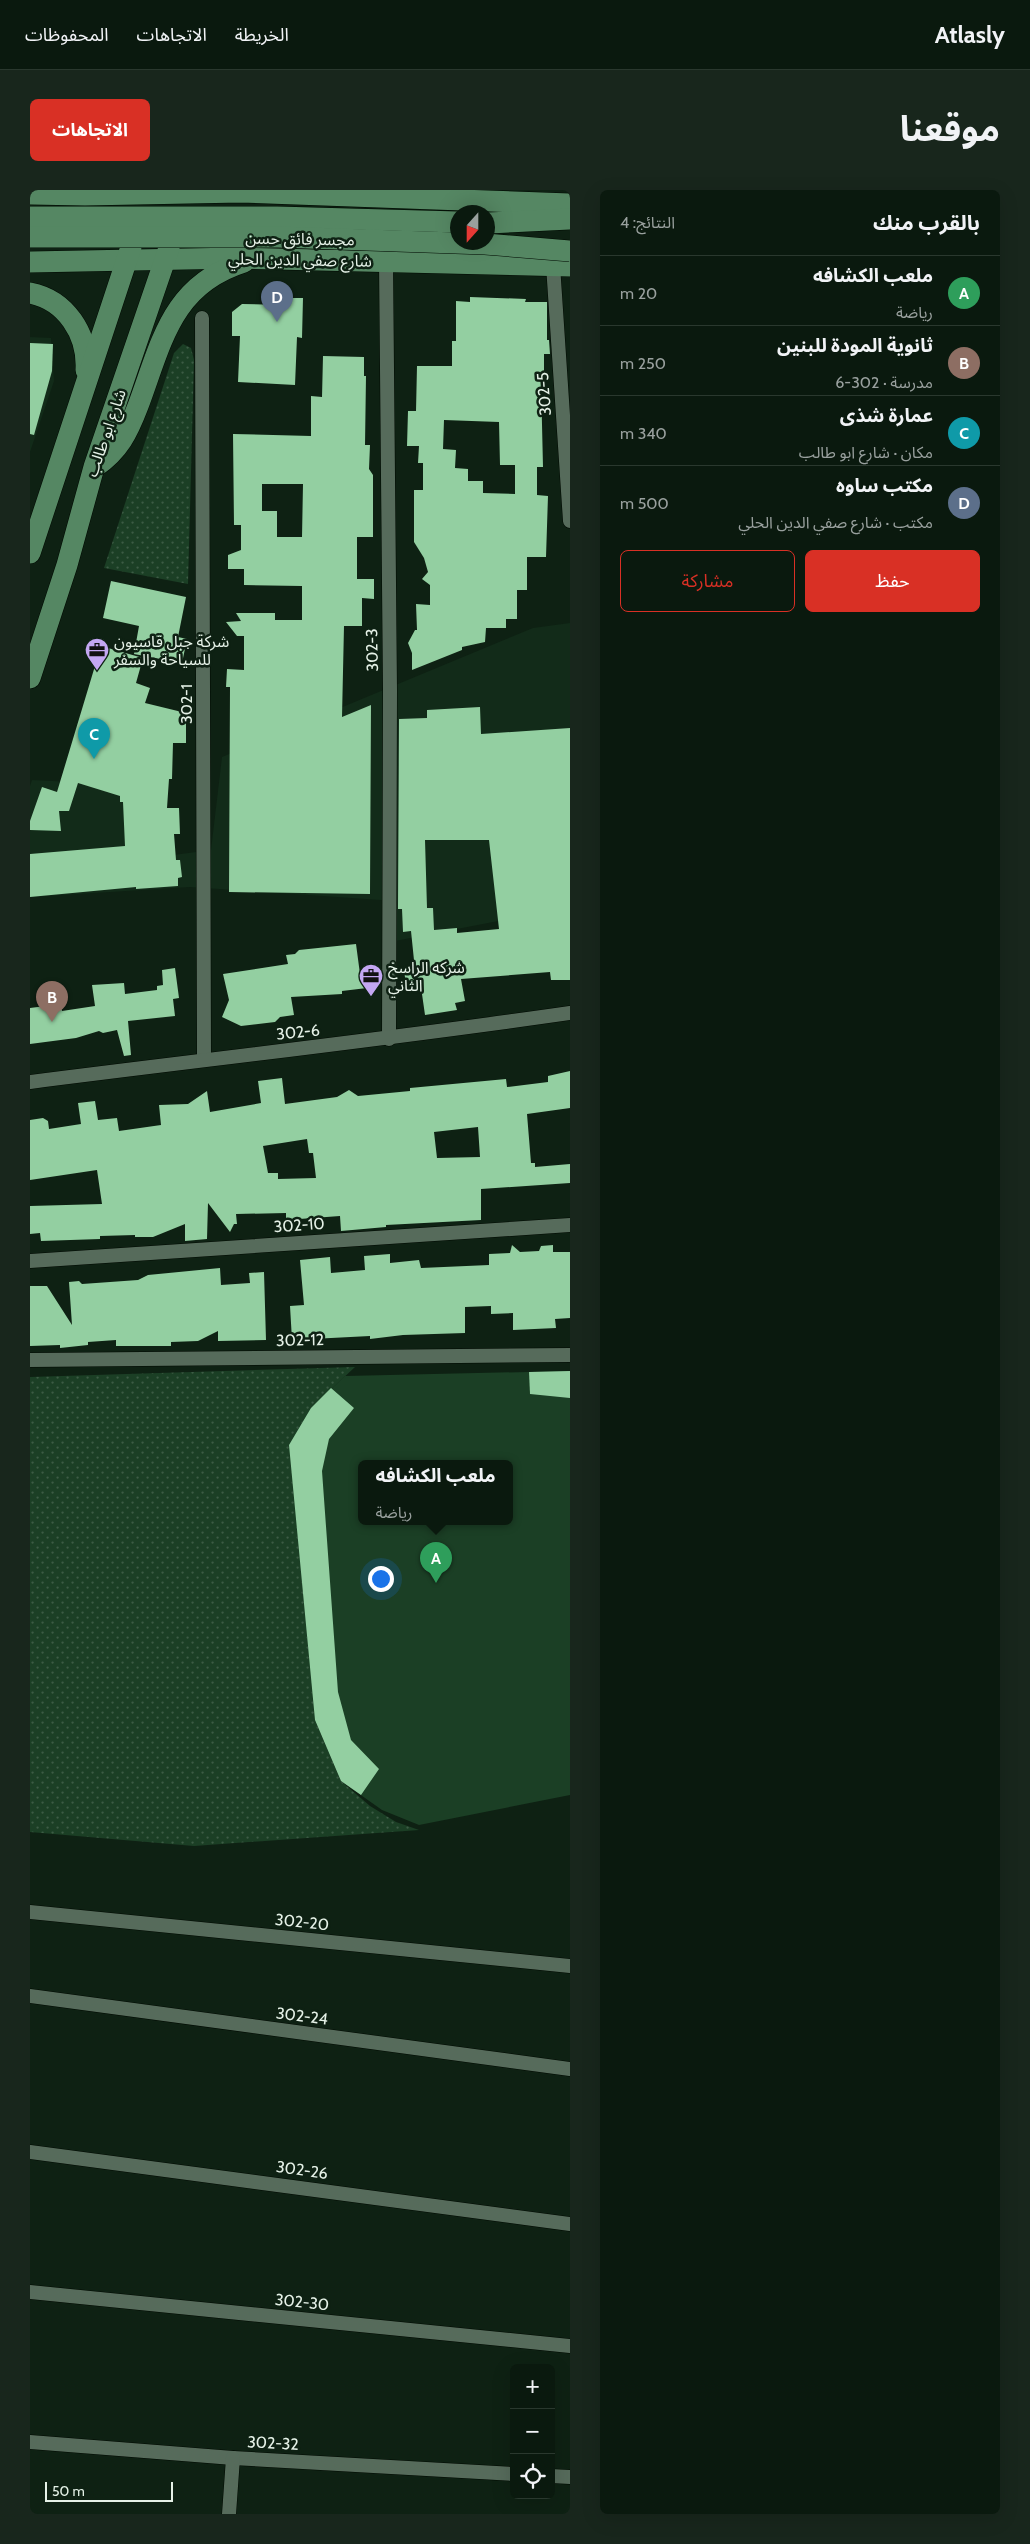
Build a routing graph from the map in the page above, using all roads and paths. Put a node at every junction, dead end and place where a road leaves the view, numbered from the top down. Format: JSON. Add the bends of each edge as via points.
{"nodes":[{"id":1,"x":286,"y":190,"type":"edge"},
{"id":2,"x":188,"y":191,"type":"edge"},
{"id":3,"x":149,"y":192,"type":"edge"},
{"id":4,"x":241,"y":192,"type":"junction"},
{"id":5,"x":46,"y":193,"type":"edge"},
{"id":6,"x":85,"y":195,"type":"junction"},
{"id":7,"x":308,"y":195,"type":"junction"},
{"id":8,"x":570,"y":204,"type":"edge"},
{"id":9,"x":30,"y":217,"type":"edge"},
{"id":10,"x":570,"y":219,"type":"edge"},
{"id":11,"x":450,"y":222,"type":"edge"},
{"id":12,"x":495,"y":223,"type":"edge"},
{"id":13,"x":30,"y":237,"type":"edge"},
{"id":14,"x":570,"y":251,"type":"edge"},
{"id":15,"x":238,"y":258,"type":"junction"},
{"id":16,"x":261,"y":258,"type":"junction"},
{"id":17,"x":166,"y":259,"type":"junction"},
{"id":18,"x":78,"y":260,"type":"junction"},
{"id":19,"x":127,"y":260,"type":"junction"},
{"id":20,"x":386,"y":261,"type":"junction"},
{"id":21,"x":30,"y":262,"type":"edge"},
{"id":22,"x":562,"y":266,"type":"edge"},
{"id":23,"x":30,"y":292,"type":"edge"},
{"id":24,"x":202,"y":318,"type":"dead end"},
{"id":25,"x":85,"y":385,"type":"junction"},
{"id":26,"x":94,"y":467,"type":"junction"},
{"id":27,"x":570,"y":520,"type":"edge"},
{"id":28,"x":30,"y":552,"type":"edge"},
{"id":29,"x":30,"y":678,"type":"edge"},
{"id":30,"x":570,"y":1013,"type":"edge"},
{"id":31,"x":389,"y":1039,"type":"junction"},
{"id":32,"x":204,"y":1060,"type":"junction"},
{"id":33,"x":30,"y":1082,"type":"edge"},
{"id":34,"x":570,"y":1225,"type":"edge"},
{"id":35,"x":30,"y":1261,"type":"edge"},
{"id":36,"x":570,"y":1355,"type":"edge"},
{"id":37,"x":30,"y":1360,"type":"edge"},
{"id":38,"x":30,"y":1912,"type":"edge"},
{"id":39,"x":570,"y":1966,"type":"edge"},
{"id":40,"x":30,"y":1996,"type":"edge"},
{"id":41,"x":570,"y":2069,"type":"edge"},
{"id":42,"x":30,"y":2152,"type":"edge"},
{"id":43,"x":570,"y":2224,"type":"edge"},
{"id":44,"x":30,"y":2292,"type":"edge"},
{"id":45,"x":570,"y":2346,"type":"edge"},
{"id":46,"x":30,"y":2442,"type":"edge"},
{"id":47,"x":233,"y":2458,"type":"junction"},
{"id":48,"x":510,"y":2474,"type":"edge"},
{"id":49,"x":555,"y":2476,"type":"edge"},
{"id":50,"x":570,"y":2477,"type":"edge"},
{"id":51,"x":229,"y":2514,"type":"edge"}],
"edges":[{"from":1,"to":7,"type":"main road"},
{"from":2,"to":3,"type":"main road"},
{"from":2,"to":4,"type":"main road"},
{"from":2,"to":17,"type":"main road","name":"شارع ابو طالب"},
{"from":3,"to":6,"type":"main road"},
{"from":3,"to":19,"type":"main road"},
{"from":4,"to":7,"type":"main road"},
{"from":4,"to":15,"type":"main road","via":[[226,200],[216,215],[215,224],[218,241]]},
{"from":5,"to":6,"type":"main road"},
{"from":6,"to":18,"type":"main road","via":[[104,213],[107,230],[94,253]]},
{"from":7,"to":8,"type":"main road"},
{"from":9,"to":11,"type":"main road","name":"مجسر فائق حسن","bridge":true,"via":[[278,217]]},
{"from":10,"to":12,"type":"main road"},
{"from":13,"to":14,"type":"main road","name":"مجسر فائق حسن","bridge":true,"via":[[278,237],[485,244]]},
{"from":15,"to":16,"type":"main road","name":"شارع صفي الدين الحلي"},
{"from":15,"to":17,"type":"main road","name":"شارع صفي الدين الحلي"},
{"from":16,"to":20,"type":"main road","name":"شارع صفي الدين الحلي"},
{"from":16,"to":26,"type":"main road","via":[[232,266],[209,278],[185,299],[168,329],[128,431],[115,451]]},
{"from":17,"to":19,"type":"main road","name":"شارع صفي الدين الحلي"},
{"from":17,"to":26,"type":"main road","name":"شارع ابو طالب"},
{"from":18,"to":19,"type":"main road","name":"شارع صفي الدين الحلي"},
{"from":18,"to":21,"type":"main road","name":"شارع صفي الدين الحلي"},
{"from":19,"to":25,"type":"main road"},
{"from":20,"to":22,"type":"main road","name":"شارع صفي الدين الحلي"},
{"from":20,"to":31,"type":"street","name":"302-3"},
{"from":22,"to":27,"type":"street","name":"302-5"},
{"from":23,"to":25,"type":"main road","via":[[62,308],[80,331],[87,359]]},
{"from":24,"to":32,"type":"street","name":"302-1"},
{"from":25,"to":28,"type":"main road"},
{"from":26,"to":29,"type":"main road","name":"شارع ابو طالب","via":[[67,565]]},
{"from":30,"to":31,"type":"street","name":"302-6"},
{"from":31,"to":32,"type":"street","name":"302-6"},
{"from":32,"to":33,"type":"street","name":"302-6"},
{"from":34,"to":35,"type":"street","name":"302-10"},
{"from":36,"to":37,"type":"street","name":"302-12"},
{"from":38,"to":39,"type":"street","name":"302-20"},
{"from":40,"to":41,"type":"street","name":"302-24"},
{"from":42,"to":43,"type":"street","name":"302-26"},
{"from":44,"to":45,"type":"street","name":"302-30"},
{"from":46,"to":47,"type":"street","name":"302-32"},
{"from":47,"to":48,"type":"street","name":"302-32"},
{"from":47,"to":51,"type":"street"},
{"from":49,"to":50,"type":"street"}]}
